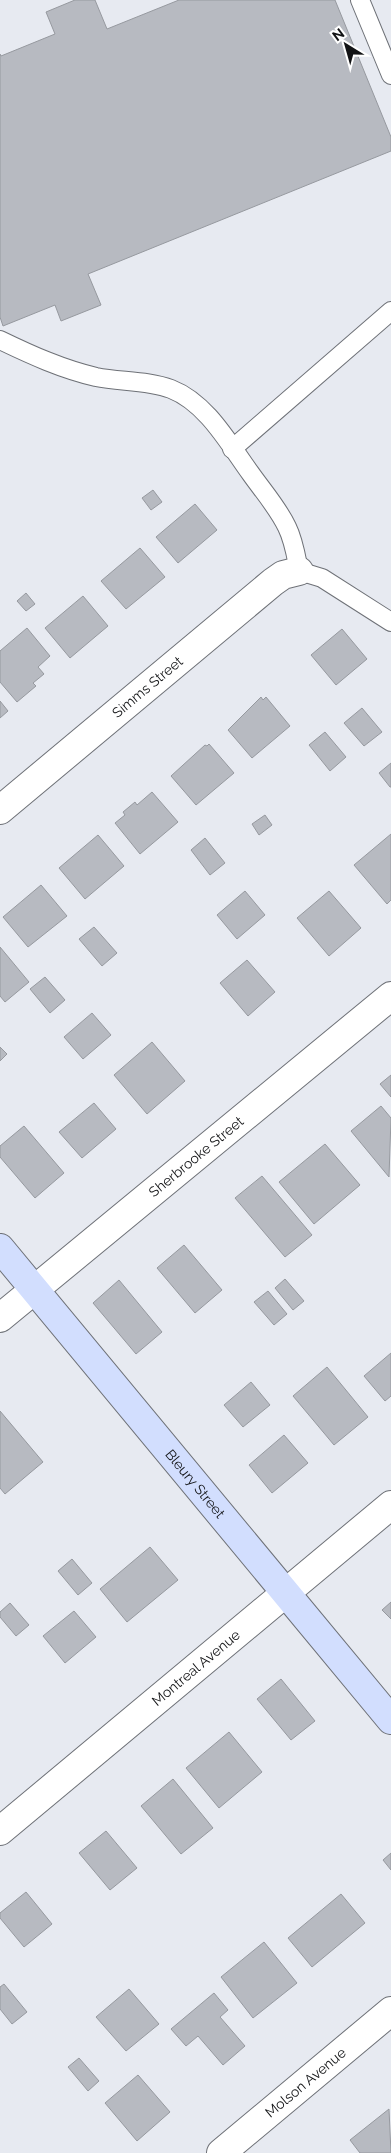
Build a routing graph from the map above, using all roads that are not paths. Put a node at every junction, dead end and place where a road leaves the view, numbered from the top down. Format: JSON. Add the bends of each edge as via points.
{"nodes":[{"id":1,"x":360,"y":0,"type":"edge"},
{"id":2,"x":391,"y":75,"type":"edge"},
{"id":3,"x":391,"y":311,"type":"edge"},
{"id":4,"x":0,"y":340,"type":"edge"},
{"id":5,"x":232,"y":448,"type":"junction"},
{"id":6,"x":299,"y":571,"type":"junction"},
{"id":7,"x":391,"y":622,"type":"edge"},
{"id":8,"x":0,"y":810,"type":"edge"},
{"id":9,"x":391,"y":996,"type":"edge"},
{"id":10,"x":0,"y":1248,"type":"edge"},
{"id":11,"x":34,"y":1289,"type":"junction"},
{"id":12,"x":0,"y":1318,"type":"edge"},
{"id":13,"x":391,"y":1505,"type":"edge"},
{"id":14,"x":286,"y":1593,"type":"junction"},
{"id":15,"x":391,"y":1720,"type":"edge"},
{"id":16,"x":0,"y":1831,"type":"edge"},
{"id":17,"x":391,"y":2011,"type":"edge"},
{"id":18,"x":220,"y":2153,"type":"edge"}],
"edges":[{"from":1,"to":2,"type":"lane"},
{"from":3,"to":5,"type":"lane"},
{"from":4,"to":5,"type":"lane","via":[[79,372],[169,389],[183,395],[199,408]]},
{"from":5,"to":6,"type":"lane","via":[[280,514],[293,541]]},
{"from":6,"to":7,"type":"lane","via":[[322,578]]},
{"from":6,"to":8,"type":"street","name":"Simms Street","via":[[283,575],[273,582]]},
{"from":9,"to":11,"type":"street","name":"Sherbrooke Street"},
{"from":10,"to":11,"type":"street","name":"Bleury Street"},
{"from":11,"to":12,"type":"street","name":"Sherbrooke Street"},
{"from":11,"to":14,"type":"street","name":"Bleury Street"},
{"from":13,"to":14,"type":"street","name":"Montreal Avenue"},
{"from":14,"to":15,"type":"street","name":"Bleury Street"},
{"from":14,"to":16,"type":"street","name":"Montreal Avenue"},
{"from":17,"to":18,"type":"street","name":"Molson Avenue"}]}
